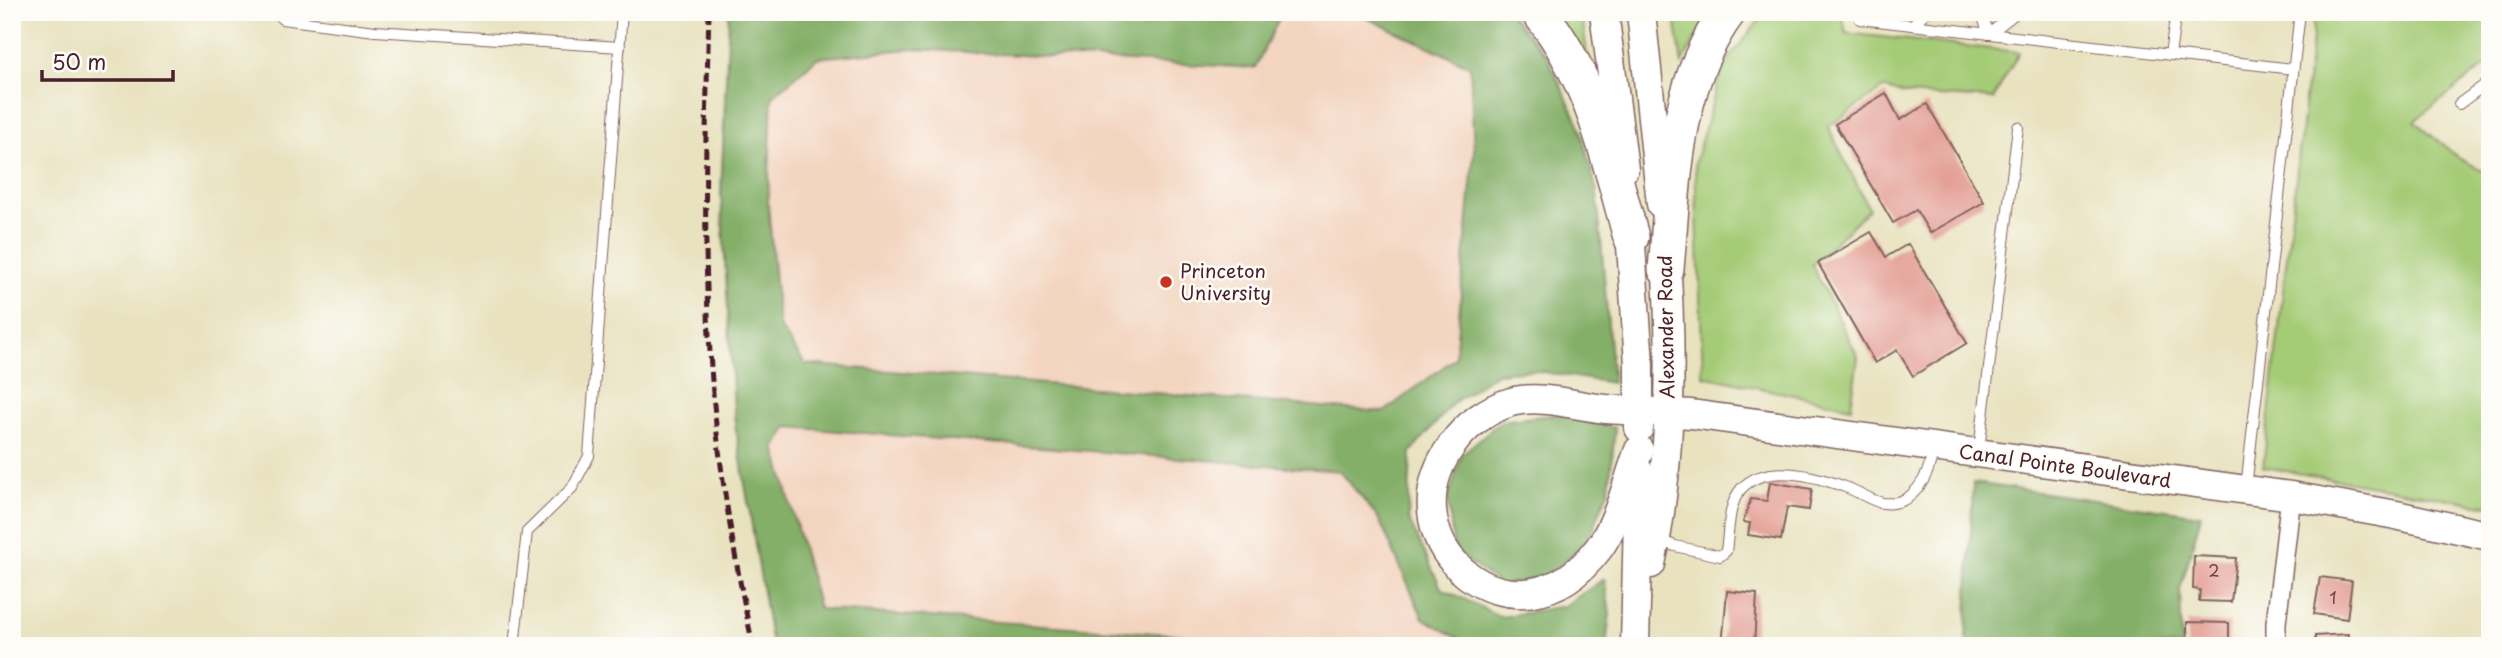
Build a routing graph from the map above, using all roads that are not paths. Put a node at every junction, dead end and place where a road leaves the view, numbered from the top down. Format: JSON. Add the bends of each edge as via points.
{"nodes":[{"id":1,"x":279,"y":12,"type":"edge"},
{"id":2,"x":622,"y":12,"type":"edge"},
{"id":3,"x":1539,"y":12,"type":"edge"},
{"id":4,"x":1604,"y":12,"type":"edge"},
{"id":5,"x":1641,"y":12,"type":"edge"},
{"id":6,"x":1728,"y":12,"type":"edge"},
{"id":7,"x":1926,"y":12,"type":"edge"},
{"id":8,"x":1981,"y":12,"type":"edge"},
{"id":9,"x":2017,"y":12,"type":"edge"},
{"id":10,"x":2176,"y":12,"type":"edge"},
{"id":11,"x":2300,"y":12,"type":"edge"},
{"id":12,"x":1860,"y":19,"type":"dead end"},
{"id":13,"x":1912,"y":25,"type":"junction"},
{"id":14,"x":1989,"y":34,"type":"junction"},
{"id":15,"x":620,"y":47,"type":"junction"},
{"id":16,"x":2170,"y":55,"type":"junction"},
{"id":17,"x":2293,"y":69,"type":"junction"},
{"id":18,"x":2490,"y":81,"type":"edge"},
{"id":19,"x":2459,"y":104,"type":"dead end"},
{"id":20,"x":2018,"y":127,"type":"dead end"},
{"id":21,"x":1631,"y":237,"type":"junction"},
{"id":22,"x":1667,"y":270,"type":"junction"},
{"id":23,"x":1639,"y":411,"type":"junction"},
{"id":24,"x":1667,"y":412,"type":"junction"},
{"id":25,"x":1932,"y":448,"type":"junction"},
{"id":26,"x":1639,"y":450,"type":"junction"},
{"id":27,"x":1978,"y":454,"type":"junction"},
{"id":28,"x":2246,"y":490,"type":"junction"},
{"id":29,"x":2291,"y":496,"type":"junction"},
{"id":30,"x":2490,"y":536,"type":"edge"},
{"id":31,"x":1656,"y":539,"type":"junction"},
{"id":32,"x":1635,"y":643,"type":"edge"},
{"id":33,"x":514,"y":646,"type":"edge"},
{"id":34,"x":2276,"y":646,"type":"edge"}],
"edges":[{"from":1,"to":15,"type":"lane","via":[[282,19],[375,31]]},
{"from":2,"to":15,"type":"lane"},
{"from":3,"to":21,"type":"highway","via":[[1584,83]]},
{"from":4,"to":21,"type":"main road","name":"Alexander Road"},
{"from":5,"to":22,"type":"main road","name":"Alexander Road"},
{"from":6,"to":22,"type":"highway","via":[[1688,93],[1678,137]]},
{"from":7,"to":13,"type":"lane"},
{"from":8,"to":14,"type":"lane"},
{"from":9,"to":14,"type":"lane"},
{"from":10,"to":16,"type":"lane"},
{"from":11,"to":17,"type":"lane"},
{"from":12,"to":13,"type":"lane"},
{"from":13,"to":14,"type":"lane"},
{"from":14,"to":16,"type":"lane"},
{"from":15,"to":33,"type":"lane","via":[[589,456],[572,488],[527,532]]},
{"from":16,"to":17,"type":"lane"},
{"from":17,"to":28,"type":"lane"},
{"from":18,"to":19,"type":"lane"},
{"from":20,"to":27,"type":"lane"},
{"from":21,"to":23,"type":"main road","name":"Alexander Road"},
{"from":22,"to":24,"type":"main road","name":"Alexander Road"},
{"from":23,"to":24,"type":"main road","name":"Canal Pointe Boulevard"},
{"from":23,"to":26,"type":"main road","name":"Alexander Road"},
{"from":23,"to":26,"type":"main road","via":[[1531,400],[1512,402],[1476,420],[1452,445],[1436,476],[1433,506],[1443,548],[1460,573],[1485,590],[1513,597],[1551,592],[1571,579],[1599,548]]},
{"from":24,"to":25,"type":"main road","name":"Canal Pointe Boulevard"},
{"from":24,"to":31,"type":"main road","name":"Alexander Road"},
{"from":25,"to":27,"type":"main road","name":"Canal Pointe Boulevard"},
{"from":25,"to":31,"type":"lane","via":[[1926,479],[1896,503],[1882,503],[1823,480],[1780,472],[1741,489],[1732,507],[1726,551],[1720,556]]},
{"from":26,"to":32,"type":"main road","name":"Alexander Road"},
{"from":27,"to":28,"type":"main road","name":"Canal Pointe Boulevard"},
{"from":28,"to":29,"type":"main road","name":"Canal Pointe Boulevard"},
{"from":29,"to":30,"type":"main road","name":"Canal Pointe Boulevard"},
{"from":29,"to":34,"type":"street"},
{"from":31,"to":32,"type":"main road","name":"Alexander Road"}]}
